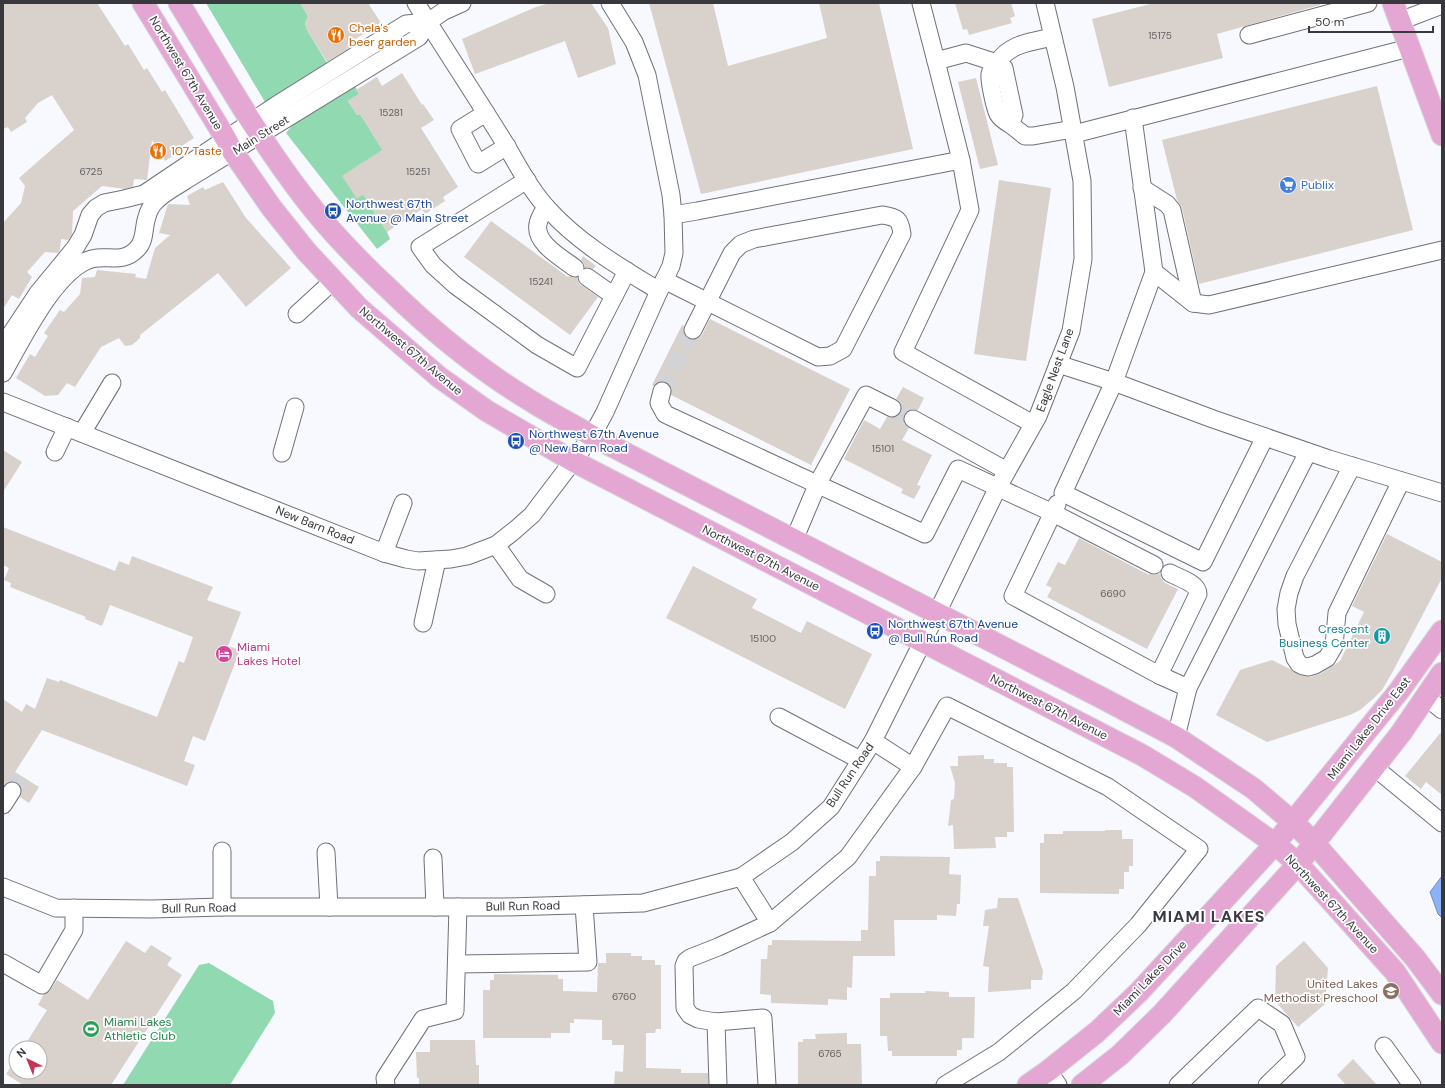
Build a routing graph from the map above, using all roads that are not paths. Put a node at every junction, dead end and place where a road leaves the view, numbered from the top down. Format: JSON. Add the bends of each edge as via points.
{"nodes":[{"id":1,"x":143,"y":3,"type":"edge"},
{"id":2,"x":179,"y":3,"type":"edge"},
{"id":3,"x":416,"y":3,"type":"edge"},
{"id":4,"x":462,"y":3,"type":"edge"},
{"id":5,"x":610,"y":3,"type":"edge"},
{"id":6,"x":921,"y":3,"type":"edge"},
{"id":7,"x":1368,"y":3,"type":"edge"},
{"id":8,"x":1050,"y":4,"type":"edge"},
{"id":9,"x":1442,"y":5,"type":"edge"},
{"id":10,"x":1396,"y":12,"type":"edge"},
{"id":11,"x":428,"y":22,"type":"junction"},
{"id":12,"x":1249,"y":35,"type":"dead end"},
{"id":13,"x":1053,"y":36,"type":"junction"},
{"id":14,"x":1409,"y":48,"type":"junction"},
{"id":15,"x":936,"y":61,"type":"junction"},
{"id":16,"x":997,"y":63,"type":"junction"},
{"id":17,"x":486,"y":113,"type":"junction"},
{"id":18,"x":1133,"y":118,"type":"junction"},
{"id":19,"x":255,"y":129,"type":"junction"},
{"id":20,"x":1073,"y":132,"type":"junction"},
{"id":21,"x":1442,"y":136,"type":"edge"},
{"id":22,"x":230,"y":146,"type":"junction"},
{"id":23,"x":507,"y":146,"type":"junction"},
{"id":24,"x":962,"y":160,"type":"junction"},
{"id":25,"x":527,"y":180,"type":"junction"},
{"id":26,"x":1142,"y":188,"type":"junction"},
{"id":27,"x":546,"y":207,"type":"junction"},
{"id":28,"x":673,"y":214,"type":"junction"},
{"id":29,"x":1442,"y":250,"type":"edge"},
{"id":30,"x":627,"y":272,"type":"junction"},
{"id":31,"x":1154,"y":272,"type":"junction"},
{"id":32,"x":333,"y":281,"type":"junction"},
{"id":33,"x":662,"y":286,"type":"junction"},
{"id":34,"x":614,"y":296,"type":"junction"},
{"id":35,"x":707,"y":302,"type":"junction"},
{"id":36,"x":1193,"y":303,"type":"junction"},
{"id":37,"x":297,"y":314,"type":"dead end"},
{"id":38,"x":693,"y":330,"type":"tunnel mouth"},
{"id":39,"x":3,"y":346,"type":"edge"},
{"id":40,"x":1058,"y":364,"type":"junction"},
{"id":41,"x":3,"y":372,"type":"edge"},
{"id":42,"x":1114,"y":382,"type":"junction"},
{"id":43,"x":112,"y":383,"type":"dead end"},
{"id":44,"x":662,"y":390,"type":"tunnel mouth"},
{"id":45,"x":3,"y":402,"type":"edge"},
{"id":46,"x":295,"y":407,"type":"dead end"},
{"id":47,"x":892,"y":408,"type":"tunnel mouth"},
{"id":48,"x":913,"y":419,"type":"tunnel mouth"},
{"id":49,"x":1033,"y":424,"type":"junction"},
{"id":50,"x":75,"y":430,"type":"junction"},
{"id":51,"x":592,"y":436,"type":"junction"},
{"id":52,"x":1265,"y":437,"type":"junction"},
{"id":53,"x":55,"y":452,"type":"dead end"},
{"id":54,"x":1308,"y":452,"type":"junction"},
{"id":55,"x":282,"y":453,"type":"dead end"},
{"id":56,"x":573,"y":462,"type":"junction"},
{"id":57,"x":1352,"y":466,"type":"junction"},
{"id":58,"x":1007,"y":471,"type":"junction"},
{"id":59,"x":1401,"y":481,"type":"junction"},
{"id":60,"x":818,"y":484,"type":"junction"},
{"id":61,"x":998,"y":488,"type":"junction"},
{"id":62,"x":1063,"y":493,"type":"junction"},
{"id":63,"x":1442,"y":493,"type":"edge"},
{"id":64,"x":402,"y":503,"type":"dead end"},
{"id":65,"x":1053,"y":513,"type":"junction"},
{"id":66,"x":794,"y":540,"type":"junction"},
{"id":67,"x":496,"y":545,"type":"junction"},
{"id":68,"x":384,"y":552,"type":"junction"},
{"id":69,"x":437,"y":560,"type":"junction"},
{"id":70,"x":1154,"y":564,"type":"dead end"},
{"id":71,"x":1170,"y":573,"type":"dead end"},
{"id":72,"x":546,"y":594,"type":"dead end"},
{"id":73,"x":937,"y":613,"type":"junction"},
{"id":74,"x":423,"y":623,"type":"dead end"},
{"id":75,"x":1442,"y":631,"type":"edge"},
{"id":76,"x":922,"y":641,"type":"junction"},
{"id":77,"x":1442,"y":673,"type":"edge"},
{"id":78,"x":1159,"y":675,"type":"junction"},
{"id":79,"x":1188,"y":688,"type":"junction"},
{"id":80,"x":1426,"y":697,"type":"junction"},
{"id":81,"x":1442,"y":710,"type":"edge"},
{"id":82,"x":779,"y":717,"type":"dead end"},
{"id":83,"x":1176,"y":737,"type":"junction"},
{"id":84,"x":873,"y":741,"type":"junction"},
{"id":85,"x":860,"y":760,"type":"junction"},
{"id":86,"x":913,"y":767,"type":"junction"},
{"id":87,"x":1374,"y":767,"type":"junction"},
{"id":88,"x":1294,"y":823,"type":"junction"},
{"id":89,"x":1442,"y":823,"type":"edge"},
{"id":90,"x":1314,"y":843,"type":"junction"},
{"id":91,"x":1275,"y":844,"type":"junction"},
{"id":92,"x":222,"y":851,"type":"dead end"},
{"id":93,"x":326,"y":852,"type":"dead end"},
{"id":94,"x":433,"y":858,"type":"dead end"},
{"id":95,"x":1298,"y":864,"type":"junction"},
{"id":96,"x":741,"y":877,"type":"junction"},
{"id":97,"x":3,"y":887,"type":"edge"},
{"id":98,"x":584,"y":905,"type":"junction"},
{"id":99,"x":435,"y":907,"type":"junction"},
{"id":100,"x":458,"y":907,"type":"junction"},
{"id":101,"x":74,"y":908,"type":"junction"},
{"id":102,"x":222,"y":908,"type":"junction"},
{"id":103,"x":329,"y":908,"type":"junction"},
{"id":104,"x":770,"y":923,"type":"junction"},
{"id":105,"x":3,"y":963,"type":"edge"},
{"id":106,"x":457,"y":964,"type":"junction"},
{"id":107,"x":1442,"y":994,"type":"edge"},
{"id":108,"x":716,"y":1022,"type":"junction"},
{"id":109,"x":1442,"y":1043,"type":"edge"},
{"id":110,"x":1384,"y":1046,"type":"dead end"},
{"id":111,"x":1053,"y":1078,"type":"edge"},
{"id":112,"x":386,"y":1085,"type":"edge"},
{"id":113,"x":718,"y":1085,"type":"edge"},
{"id":114,"x":767,"y":1085,"type":"edge"},
{"id":115,"x":945,"y":1085,"type":"edge"},
{"id":116,"x":1028,"y":1085,"type":"edge"},
{"id":117,"x":1082,"y":1085,"type":"edge"},
{"id":118,"x":1178,"y":1085,"type":"edge"},
{"id":119,"x":1267,"y":1085,"type":"edge"},
{"id":120,"x":1412,"y":1085,"type":"edge"}],
"edges":[{"from":1,"to":22,"type":"main road","name":"Northwest 67th Avenue"},
{"from":2,"to":19,"type":"main road"},
{"from":3,"to":11,"type":"street"},
{"from":4,"to":11,"type":"street","name":"Main Street"},
{"from":5,"to":28,"type":"street","name":"New Barn Road","via":[[634,42],[646,75],[670,188]]},
{"from":6,"to":15,"type":"street"},
{"from":7,"to":12,"type":"street"},
{"from":8,"to":13,"type":"street","name":"Eagle Nest Lane"},
{"from":9,"to":10,"type":"street"},
{"from":10,"to":14,"type":"main road"},
{"from":11,"to":17,"type":"street"},
{"from":11,"to":19,"type":"street","name":"Main Street","via":[[419,37]]},
{"from":13,"to":16,"type":"street","via":[[1016,46],[1002,54]]},
{"from":13,"to":20,"type":"street","name":"Eagle Nest Lane"},
{"from":14,"to":18,"type":"street"},
{"from":14,"to":21,"type":"main road"},
{"from":15,"to":16,"type":"street","via":[[966,53]]},
{"from":15,"to":24,"type":"street"},
{"from":16,"to":20,"type":"street","via":[[1004,68],[1014,114],[1010,124],[1026,136]]},
{"from":17,"to":23,"type":"street"},
{"from":17,"to":23,"type":"street","via":[[460,129],[478,164]]},
{"from":18,"to":20,"type":"street"},
{"from":18,"to":26,"type":"street"},
{"from":19,"to":22,"type":"street","name":"Main Street"},
{"from":19,"to":51,"type":"main road","via":[[332,232],[431,329],[478,366],[531,401]]},
{"from":20,"to":40,"type":"street","name":"Eagle Nest Lane","via":[[1082,180],[1083,259],[1071,331]]},
{"from":22,"to":32,"type":"main road","name":"Northwest 67th Avenue","via":[[271,208]]},
{"from":22,"to":39,"type":"street","name":"Main Street","via":[[144,194],[104,203],[96,208],[90,215],[75,248],[38,293]]},
{"from":22,"to":41,"type":"street","name":"Main Street","via":[[155,201],[146,217],[143,239],[130,255],[86,260],[56,286]]},
{"from":23,"to":25,"type":"street"},
{"from":24,"to":28,"type":"street"},
{"from":24,"to":49,"type":"street","via":[[970,210],[903,352]]},
{"from":25,"to":27,"type":"street"},
{"from":25,"to":34,"type":"street","via":[[420,247],[433,265],[455,285],[537,346],[577,368]]},
{"from":26,"to":31,"type":"street"},
{"from":26,"to":36,"type":"street","via":[[1172,210]]},
{"from":27,"to":30,"type":"street","via":[[587,245]]},
{"from":27,"to":34,"type":"street","via":[[537,229],[548,248]]},
{"from":28,"to":33,"type":"street","name":"New Barn Road","via":[[673,260]]},
{"from":29,"to":36,"type":"street","via":[[1209,305]]},
{"from":30,"to":33,"type":"street"},
{"from":30,"to":34,"type":"street"},
{"from":31,"to":36,"type":"street"},
{"from":31,"to":42,"type":"street"},
{"from":32,"to":37,"type":"street"},
{"from":32,"to":56,"type":"main road","name":"Northwest 67th Avenue","via":[[359,308],[440,377],[487,411]]},
{"from":33,"to":35,"type":"street"},
{"from":33,"to":51,"type":"street","name":"New Barn Road"},
{"from":35,"to":35,"type":"street","via":[[818,357],[830,356],[843,349],[902,234],[900,224],[894,217],[882,215],[754,239],[741,244],[732,254]]},
{"from":35,"to":38,"type":"street"},
{"from":40,"to":42,"type":"street"},
{"from":40,"to":49,"type":"street","name":"Eagle Nest Lane"},
{"from":42,"to":52,"type":"street"},
{"from":42,"to":62,"type":"street"},
{"from":43,"to":50,"type":"street"},
{"from":44,"to":60,"type":"street","via":[[659,403],[665,414]]},
{"from":45,"to":50,"type":"street","name":"New Barn Road"},
{"from":46,"to":55,"type":"street"},
{"from":47,"to":60,"type":"street","via":[[866,394]]},
{"from":48,"to":58,"type":"street"},
{"from":49,"to":58,"type":"street","name":"Eagle Nest Lane"},
{"from":50,"to":53,"type":"street"},
{"from":50,"to":68,"type":"street","name":"New Barn Road"},
{"from":51,"to":56,"type":"street","name":"New Barn Road"},
{"from":51,"to":66,"type":"main road"},
{"from":52,"to":54,"type":"street"},
{"from":52,"to":62,"type":"street","via":[[1203,562]]},
{"from":54,"to":57,"type":"street"},
{"from":54,"to":79,"type":"street"},
{"from":56,"to":67,"type":"street","name":"New Barn Road","via":[[532,515]]},
{"from":56,"to":76,"type":"main road","name":"Northwest 67th Avenue"},
{"from":57,"to":59,"type":"street"},
{"from":57,"to":59,"type":"street","via":[[1295,576],[1286,609],[1295,658],[1303,666],[1315,665],[1330,652],[1335,639],[1337,613]]},
{"from":58,"to":61,"type":"street","name":"Eagle Nest Lane"},
{"from":59,"to":63,"type":"street"},
{"from":60,"to":61,"type":"street","via":[[925,534],[958,469]]},
{"from":60,"to":66,"type":"street"},
{"from":61,"to":65,"type":"street"},
{"from":61,"to":73,"type":"street","name":"Eagle Nest Lane"},
{"from":62,"to":65,"type":"street"},
{"from":64,"to":68,"type":"street"},
{"from":65,"to":70,"type":"street"},
{"from":65,"to":78,"type":"street","via":[[1013,596]]},
{"from":66,"to":73,"type":"main road"},
{"from":67,"to":69,"type":"street","name":"New Barn Road","via":[[467,556]]},
{"from":67,"to":72,"type":"street","via":[[520,580]]},
{"from":68,"to":69,"type":"street","name":"New Barn Road","via":[[406,559]]},
{"from":69,"to":74,"type":"street"},
{"from":71,"to":78,"type":"street","via":[[1195,586],[1198,594]]},
{"from":73,"to":76,"type":"street","name":"Eagle Nest Lane"},
{"from":73,"to":83,"type":"main road"},
{"from":75,"to":88,"type":"main road","name":"Miami Lakes Drive East","via":[[1399,691]]},
{"from":76,"to":84,"type":"street","name":"Bull Run Road"},
{"from":76,"to":91,"type":"main road","name":"Northwest 67th Avenue","via":[[1142,755],[1195,787]]},
{"from":77,"to":80,"type":"main road"},
{"from":78,"to":79,"type":"street"},
{"from":79,"to":83,"type":"street"},
{"from":80,"to":81,"type":"street"},
{"from":80,"to":87,"type":"main road"},
{"from":82,"to":85,"type":"street"},
{"from":83,"to":88,"type":"main road","via":[[1254,789]]},
{"from":84,"to":85,"type":"street","name":"Bull Run Road"},
{"from":84,"to":86,"type":"street"},
{"from":85,"to":96,"type":"street","name":"Bull Run Road","via":[[830,806],[792,842]]},
{"from":86,"to":104,"type":"street","via":[[848,857]]},
{"from":86,"to":115,"type":"street","via":[[947,706],[1108,787],[1199,849],[1138,925],[1074,991],[999,1052]]},
{"from":87,"to":89,"type":"street"},
{"from":87,"to":90,"type":"main road"},
{"from":88,"to":90,"type":"main road"},
{"from":88,"to":91,"type":"main road","name":"Miami Lakes Drive"},
{"from":90,"to":95,"type":"main road"},
{"from":90,"to":107,"type":"main road","via":[[1416,958]]},
{"from":91,"to":95,"type":"main road","name":"Northwest 67th Avenue"},
{"from":91,"to":111,"type":"main road","name":"Miami Lakes Drive","via":[[1139,992]]},
{"from":92,"to":102,"type":"street"},
{"from":93,"to":103,"type":"street"},
{"from":94,"to":99,"type":"street"},
{"from":95,"to":109,"type":"main road","name":"Northwest 67th Avenue","via":[[1395,972]]},
{"from":95,"to":117,"type":"main road","via":[[1162,1014],[1120,1055]]},
{"from":96,"to":98,"type":"street","name":"Bull Run Road","via":[[644,903]]},
{"from":96,"to":104,"type":"street"},
{"from":97,"to":101,"type":"street","name":"Bull Run Road","via":[[56,908]]},
{"from":98,"to":100,"type":"street","name":"Bull Run Road"},
{"from":98,"to":106,"type":"street","via":[[588,962]]},
{"from":99,"to":100,"type":"street","name":"Bull Run Road"},
{"from":99,"to":103,"type":"street","name":"Bull Run Road"},
{"from":100,"to":106,"type":"street"},
{"from":101,"to":102,"type":"street","name":"Bull Run Road"},
{"from":101,"to":105,"type":"street","via":[[74,930],[42,985]]},
{"from":102,"to":103,"type":"street","name":"Bull Run Road"},
{"from":104,"to":108,"type":"street","via":[[686,960],[685,1008],[698,1020]]},
{"from":106,"to":112,"type":"street","via":[[455,1011],[423,1019],[385,1078]]},
{"from":108,"to":113,"type":"street"},
{"from":108,"to":114,"type":"street","via":[[763,1018]]},
{"from":110,"to":120,"type":"street"},
{"from":111,"to":116,"type":"main road","name":"Miami Lakes Drive"},
{"from":118,"to":119,"type":"street","via":[[1258,1008],[1282,1024],[1296,1057]]}]}
